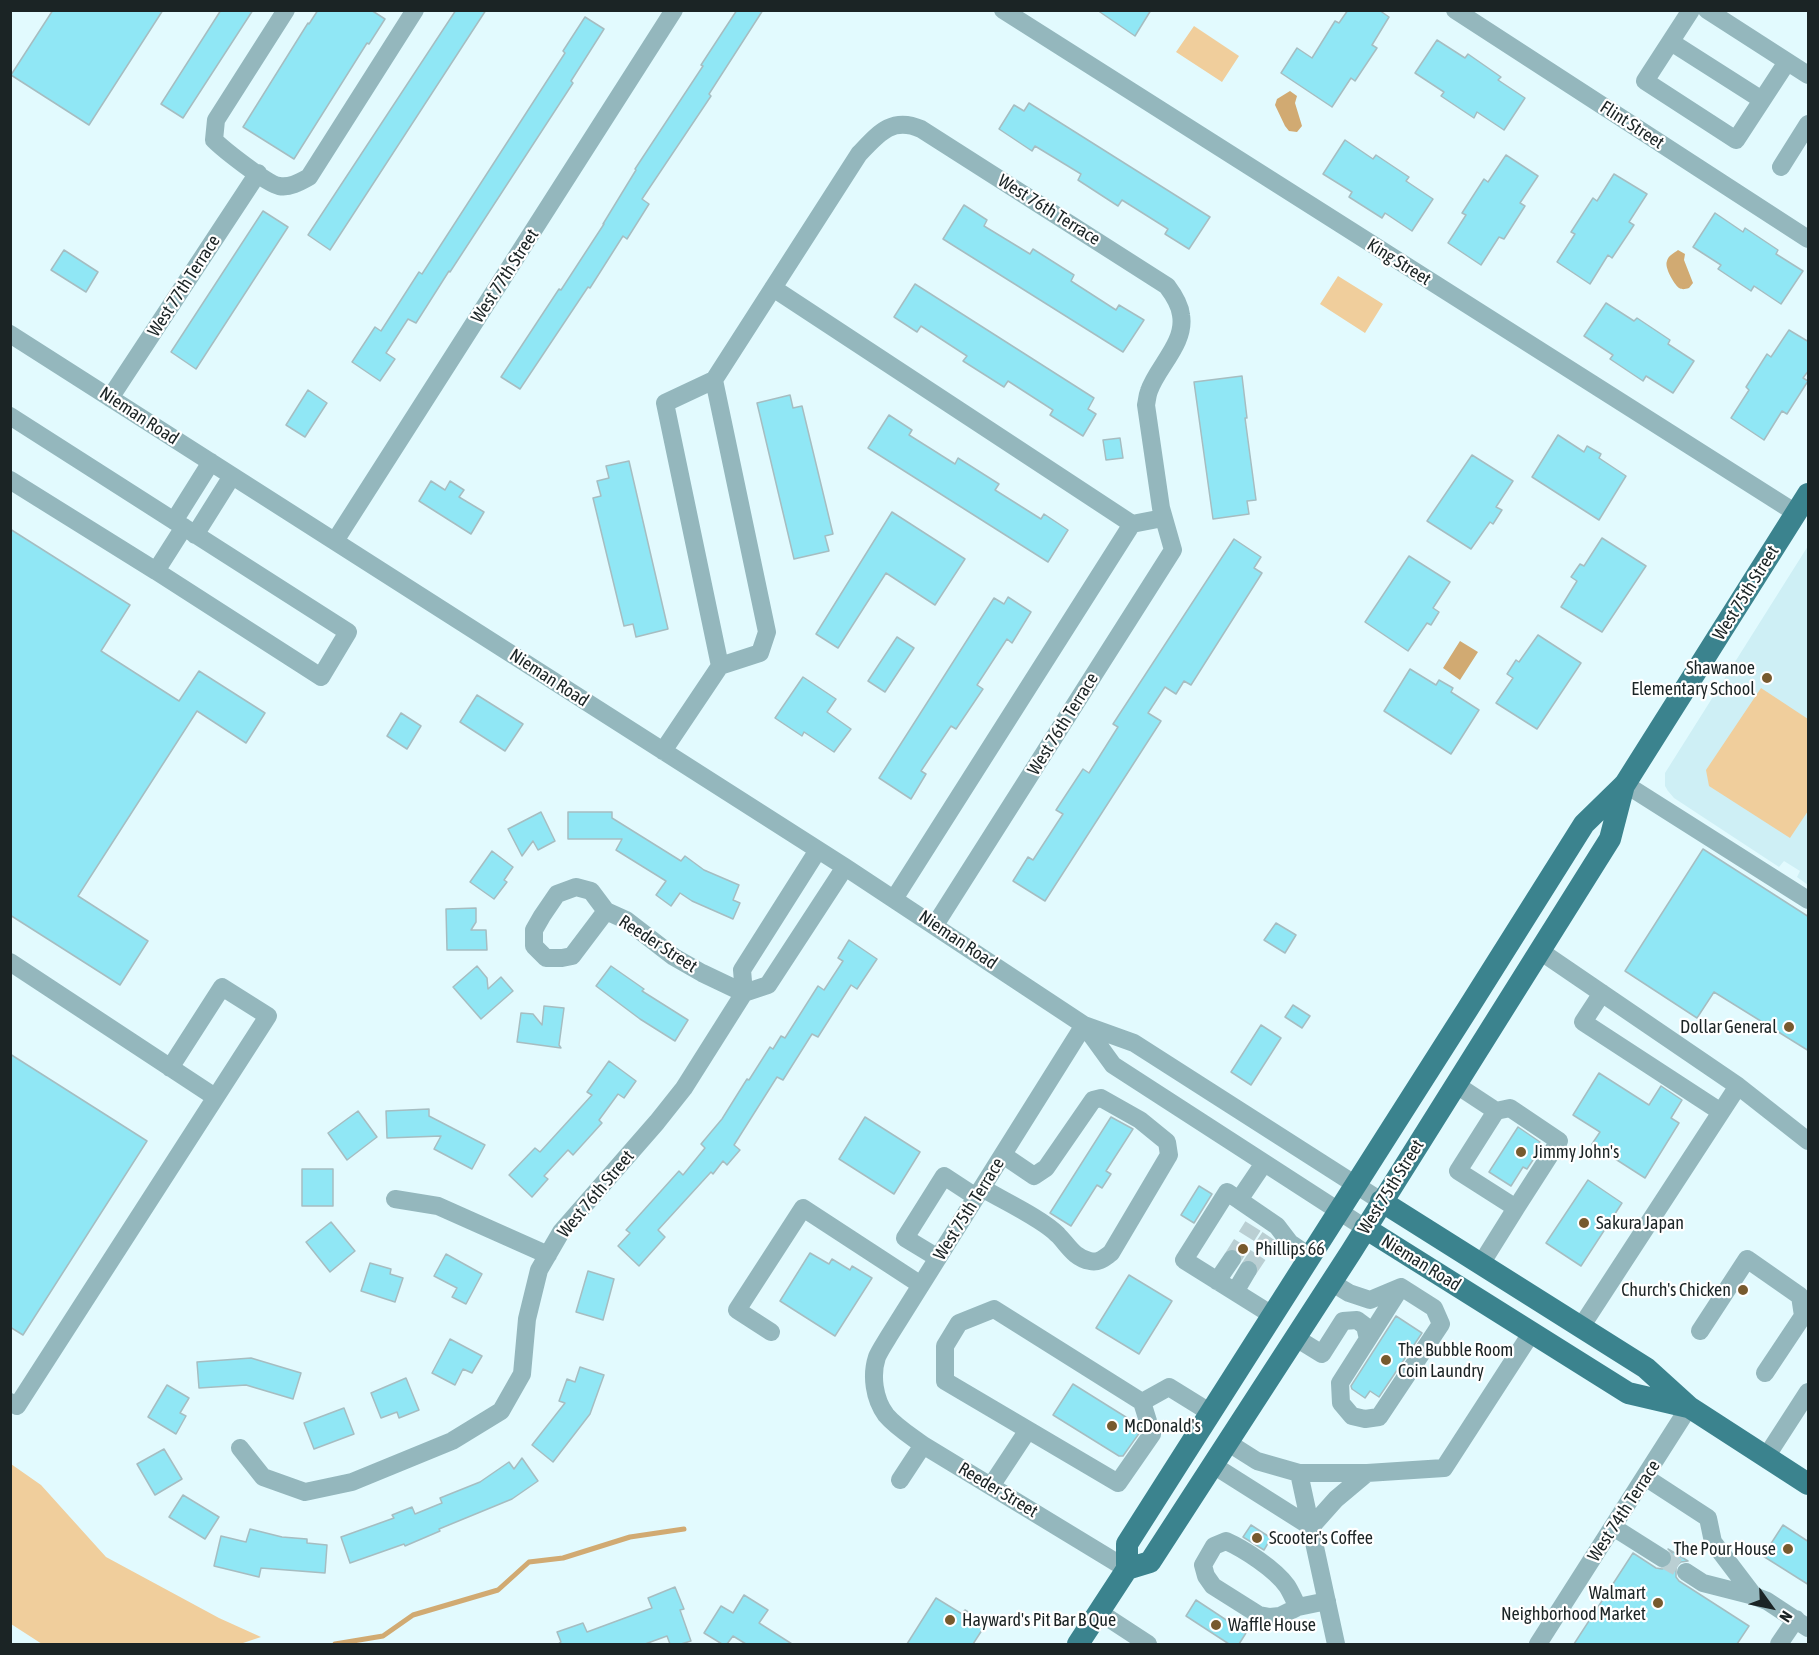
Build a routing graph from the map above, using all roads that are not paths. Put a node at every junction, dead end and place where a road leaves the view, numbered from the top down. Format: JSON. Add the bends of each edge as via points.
{"nodes":[{"id":1,"x":286,"y":10,"type":"edge"},
{"id":2,"x":415,"y":10,"type":"edge"},
{"id":3,"x":674,"y":10,"type":"edge"},
{"id":4,"x":1003,"y":10,"type":"edge"},
{"id":5,"x":1455,"y":10,"type":"edge"},
{"id":6,"x":1691,"y":10,"type":"edge"},
{"id":7,"x":1707,"y":10,"type":"edge"},
{"id":8,"x":1671,"y":42,"type":"junction"},
{"id":9,"x":1787,"y":62,"type":"junction"},
{"id":10,"x":1809,"y":75,"type":"edge"},
{"id":11,"x":1762,"y":100,"type":"junction"},
{"id":12,"x":1809,"y":124,"type":"edge"},
{"id":13,"x":1781,"y":166,"type":"dead end"},
{"id":14,"x":258,"y":174,"type":"junction"},
{"id":15,"x":1809,"y":239,"type":"edge"},
{"id":16,"x":773,"y":288,"type":"junction"},
{"id":17,"x":10,"y":334,"type":"edge"},
{"id":18,"x":714,"y":380,"type":"junction"},
{"id":19,"x":110,"y":398,"type":"junction"},
{"id":20,"x":10,"y":416,"type":"edge"},
{"id":21,"x":211,"y":462,"type":"junction"},
{"id":22,"x":232,"y":476,"type":"junction"},
{"id":23,"x":10,"y":480,"type":"edge"},
{"id":24,"x":1809,"y":494,"type":"edge"},
{"id":25,"x":1796,"y":513,"type":"junction"},
{"id":26,"x":1163,"y":518,"type":"junction"},
{"id":27,"x":1132,"y":524,"type":"junction"},
{"id":28,"x":185,"y":528,"type":"junction"},
{"id":29,"x":335,"y":541,"type":"junction"},
{"id":30,"x":156,"y":571,"type":"junction"},
{"id":31,"x":720,"y":666,"type":"junction"},
{"id":32,"x":663,"y":752,"type":"junction"},
{"id":33,"x":1625,"y":784,"type":"junction"},
{"id":34,"x":818,"y":850,"type":"junction"},
{"id":35,"x":845,"y":867,"type":"junction"},
{"id":36,"x":894,"y":899,"type":"junction"},
{"id":37,"x":1809,"y":900,"type":"edge"},
{"id":38,"x":606,"y":911,"type":"dead end"},
{"id":39,"x":935,"y":926,"type":"junction"},
{"id":40,"x":1540,"y":951,"type":"junction"},
{"id":41,"x":10,"y":962,"type":"edge"},
{"id":42,"x":744,"y":993,"type":"junction"},
{"id":43,"x":1602,"y":993,"type":"junction"},
{"id":44,"x":1084,"y":1025,"type":"junction"},
{"id":45,"x":170,"y":1068,"type":"junction"},
{"id":46,"x":1455,"y":1084,"type":"junction"},
{"id":47,"x":1738,"y":1086,"type":"junction"},
{"id":48,"x":215,"y":1098,"type":"junction"},
{"id":49,"x":1496,"y":1111,"type":"junction"},
{"id":50,"x":1721,"y":1112,"type":"junction"},
{"id":51,"x":1809,"y":1141,"type":"edge"},
{"id":52,"x":1003,"y":1155,"type":"junction"},
{"id":53,"x":1264,"y":1163,"type":"junction"},
{"id":54,"x":1354,"y":1185,"type":"junction"},
{"id":55,"x":979,"y":1192,"type":"junction"},
{"id":56,"x":394,"y":1199,"type":"dead end"},
{"id":57,"x":1239,"y":1200,"type":"junction"},
{"id":58,"x":1382,"y":1202,"type":"junction"},
{"id":59,"x":1516,"y":1208,"type":"junction"},
{"id":60,"x":1338,"y":1211,"type":"junction"},
{"id":61,"x":1365,"y":1228,"type":"junction"},
{"id":62,"x":548,"y":1255,"type":"junction"},
{"id":63,"x":1309,"y":1256,"type":"junction"},
{"id":64,"x":938,"y":1258,"type":"junction"},
{"id":65,"x":1232,"y":1259,"type":"tunnel mouth"},
{"id":66,"x":1481,"y":1264,"type":"junction"},
{"id":67,"x":1248,"y":1270,"type":"tunnel mouth"},
{"id":68,"x":1217,"y":1281,"type":"junction"},
{"id":69,"x":1450,"y":1281,"type":"junction"},
{"id":70,"x":1331,"y":1282,"type":"junction"},
{"id":71,"x":921,"y":1285,"type":"junction"},
{"id":72,"x":1401,"y":1287,"type":"junction"},
{"id":73,"x":1235,"y":1292,"type":"junction"},
{"id":74,"x":1434,"y":1308,"type":"junction"},
{"id":75,"x":1272,"y":1315,"type":"junction"},
{"id":76,"x":1581,"y":1327,"type":"junction"},
{"id":77,"x":1700,"y":1331,"type":"dead end"},
{"id":78,"x":771,"y":1332,"type":"dead end"},
{"id":79,"x":1532,"y":1332,"type":"junction"},
{"id":80,"x":1296,"y":1338,"type":"junction"},
{"id":81,"x":1368,"y":1339,"type":"junction"},
{"id":82,"x":1765,"y":1373,"type":"dead end"},
{"id":83,"x":1809,"y":1392,"type":"edge"},
{"id":84,"x":878,"y":1400,"type":"joint"},
{"id":85,"x":10,"y":1401,"type":"edge"},
{"id":86,"x":1142,"y":1402,"type":"junction"},
{"id":87,"x":1689,"y":1407,"type":"junction"},
{"id":88,"x":1211,"y":1413,"type":"junction"},
{"id":89,"x":1028,"y":1430,"type":"junction"},
{"id":90,"x":1227,"y":1442,"type":"junction"},
{"id":91,"x":923,"y":1444,"type":"junction"},
{"id":92,"x":240,"y":1448,"type":"dead end"},
{"id":93,"x":1766,"y":1457,"type":"junction"},
{"id":94,"x":1213,"y":1465,"type":"junction"},
{"id":95,"x":1299,"y":1473,"type":"junction"},
{"id":96,"x":1367,"y":1473,"type":"junction"},
{"id":97,"x":1645,"y":1477,"type":"junction"},
{"id":98,"x":900,"y":1479,"type":"dead end"},
{"id":99,"x":1809,"y":1484,"type":"edge"},
{"id":100,"x":991,"y":1486,"type":"junction"},
{"id":101,"x":1311,"y":1527,"type":"junction"},
{"id":102,"x":1613,"y":1527,"type":"junction"},
{"id":103,"x":1662,"y":1558,"type":"tunnel mouth"},
{"id":104,"x":1127,"y":1569,"type":"junction"},
{"id":105,"x":1686,"y":1572,"type":"tunnel mouth"},
{"id":106,"x":1754,"y":1596,"type":"junction"},
{"id":107,"x":1327,"y":1601,"type":"junction"},
{"id":108,"x":1298,"y":1607,"type":"junction"},
{"id":109,"x":1099,"y":1612,"type":"junction"},
{"id":110,"x":1802,"y":1624,"type":"edge"},
{"id":111,"x":1078,"y":1644,"type":"edge"},
{"id":112,"x":1148,"y":1644,"type":"edge"},
{"id":113,"x":1336,"y":1644,"type":"edge"},
{"id":114,"x":1538,"y":1644,"type":"edge"},
{"id":115,"x":1779,"y":1644,"type":"edge"}],
"edges":[{"from":1,"to":14,"type":"street","via":[[216,120],[214,140]]},
{"from":2,"to":14,"type":"street","via":[[309,177],[293,185],[277,186]]},
{"from":3,"to":29,"type":"street","name":"West 77th Street"},
{"from":4,"to":25,"type":"street","name":"King Street"},
{"from":5,"to":15,"type":"street","name":"Flint Street"},
{"from":6,"to":8,"type":"street"},
{"from":7,"to":9,"type":"street"},
{"from":8,"to":11,"type":"street"},
{"from":8,"to":11,"type":"street","via":[[1645,81],[1736,140]]},
{"from":9,"to":10,"type":"street"},
{"from":9,"to":11,"type":"street"},
{"from":12,"to":13,"type":"street"},
{"from":14,"to":19,"type":"street","name":"West 77th Terrace"},
{"from":16,"to":18,"type":"street","name":"West 76th Terrace"},
{"from":16,"to":26,"type":"street","name":"West 76th Terrace","via":[[859,154],[874,138],[899,123],[921,129],[1167,286],[1174,296],[1181,329],[1148,393],[1146,405]]},
{"from":16,"to":27,"type":"street"},
{"from":17,"to":19,"type":"street","name":"Nieman Road"},
{"from":18,"to":31,"type":"street","via":[[767,632],[760,653]]},
{"from":18,"to":31,"type":"street","via":[[664,403]]},
{"from":19,"to":21,"type":"street","name":"Nieman Road"},
{"from":20,"to":28,"type":"street"},
{"from":21,"to":22,"type":"street","name":"Nieman Road"},
{"from":21,"to":28,"type":"street"},
{"from":22,"to":28,"type":"street"},
{"from":22,"to":29,"type":"street","name":"Nieman Road"},
{"from":23,"to":30,"type":"street"},
{"from":24,"to":25,"type":"main road","name":"West 75th Street"},
{"from":25,"to":33,"type":"main road","name":"West 75th Street"},
{"from":26,"to":27,"type":"street"},
{"from":26,"to":39,"type":"street","name":"West 76th Terrace","via":[[1173,550]]},
{"from":27,"to":36,"type":"street"},
{"from":28,"to":30,"type":"street"},
{"from":28,"to":30,"type":"street","via":[[348,632],[321,677]]},
{"from":29,"to":32,"type":"street","name":"Nieman Road"},
{"from":31,"to":32,"type":"street"},
{"from":32,"to":34,"type":"street","name":"Nieman Road"},
{"from":33,"to":37,"type":"street"},
{"from":33,"to":40,"type":"main road","name":"West 75th Street","via":[[1610,839]]},
{"from":33,"to":54,"type":"main road","name":"West 75th Street","via":[[1584,824]]},
{"from":34,"to":35,"type":"street","name":"Nieman Road"},
{"from":34,"to":42,"type":"street","name":"West 76th Street","via":[[742,969]]},
{"from":35,"to":36,"type":"street","name":"Nieman Road"},
{"from":35,"to":42,"type":"street","via":[[768,985]]},
{"from":36,"to":39,"type":"street","name":"Nieman Road"},
{"from":38,"to":42,"type":"street","name":"Reeder Street","via":[[626,920],[674,957]]},
{"from":39,"to":44,"type":"street","name":"Nieman Road"},
{"from":40,"to":43,"type":"street"},
{"from":40,"to":46,"type":"main road","name":"West 75th Street"},
{"from":41,"to":45,"type":"street"},
{"from":42,"to":62,"type":"street","name":"West 76th Street","via":[[684,1088],[561,1232]]},
{"from":43,"to":47,"type":"street"},
{"from":43,"to":50,"type":"street","via":[[1583,1022]]},
{"from":44,"to":52,"type":"street","name":"West 75th Terrace"},
{"from":44,"to":53,"type":"street","name":"Nieman Road","via":[[1113,1065]]},
{"from":44,"to":54,"type":"street","name":"Nieman Road","via":[[1134,1042]]},
{"from":45,"to":48,"type":"street"},
{"from":45,"to":48,"type":"street","via":[[222,987],[268,1016]]},
{"from":46,"to":49,"type":"street"},
{"from":46,"to":58,"type":"main road","name":"West 75th Street"},
{"from":47,"to":50,"type":"street"},
{"from":47,"to":51,"type":"street"},
{"from":48,"to":85,"type":"street","via":[[17,1406]]},
{"from":49,"to":59,"type":"street","via":[[1458,1170]]},
{"from":49,"to":59,"type":"street","via":[[1510,1108],[1559,1141]]},
{"from":50,"to":76,"type":"street"},
{"from":52,"to":55,"type":"street","name":"West 75th Terrace"},
{"from":52,"to":55,"type":"street","via":[[1034,1176],[1046,1168],[1093,1100],[1101,1098],[1140,1120],[1167,1142],[1169,1155],[1111,1253],[1099,1261],[1075,1254],[1040,1222]]},
{"from":53,"to":57,"type":"street"},
{"from":53,"to":60,"type":"street","name":"Nieman Road"},
{"from":54,"to":58,"type":"street","name":"Nieman Road"},
{"from":54,"to":60,"type":"main road","name":"West 75th Street"},
{"from":55,"to":64,"type":"street","name":"West 75th Terrace"},
{"from":55,"to":64,"type":"street","via":[[944,1176],[905,1238]]},
{"from":56,"to":62,"type":"street","via":[[438,1206]]},
{"from":57,"to":63,"type":"street","via":[[1257,1221]]},
{"from":57,"to":68,"type":"street","via":[[1227,1192],[1184,1260]]},
{"from":58,"to":61,"type":"main road","name":"West 75th Street"},
{"from":58,"to":66,"type":"main road","name":"Nieman Road"},
{"from":59,"to":66,"type":"street"},
{"from":60,"to":61,"type":"street","name":"Nieman Road"},
{"from":60,"to":63,"type":"main road","name":"West 75th Street"},
{"from":61,"to":69,"type":"main road","name":"Nieman Road"},
{"from":61,"to":70,"type":"main road","name":"West 75th Street"},
{"from":62,"to":92,"type":"street","name":"West 76th Street","via":[[539,1270],[527,1319],[522,1374],[501,1410],[491,1417],[452,1441],[352,1482],[305,1492],[263,1477]]},
{"from":63,"to":75,"type":"main road","name":"West 75th Street"},
{"from":64,"to":71,"type":"street","name":"West 75th Terrace"},
{"from":65,"to":68,"type":"street"},
{"from":66,"to":76,"type":"main road","name":"Nieman Road"},
{"from":67,"to":73,"type":"street"},
{"from":68,"to":73,"type":"street"},
{"from":69,"to":74,"type":"street"},
{"from":69,"to":79,"type":"main road","name":"Nieman Road"},
{"from":70,"to":72,"type":"street","via":[[1370,1300]]},
{"from":70,"to":80,"type":"main road","name":"West 75th Street"},
{"from":71,"to":78,"type":"street","via":[[803,1208],[737,1310]]},
{"from":71,"to":84,"type":"street","name":"West 75th Terrace","via":[[878,1355],[873,1375]]},
{"from":72,"to":74,"type":"street"},
{"from":72,"to":81,"type":"street"},
{"from":73,"to":75,"type":"street"},
{"from":74,"to":81,"type":"street","via":[[1441,1324],[1379,1417],[1365,1419],[1352,1416],[1341,1403],[1340,1383]]},
{"from":75,"to":88,"type":"main road","name":"West 75th Street"},
{"from":76,"to":87,"type":"main road","name":"Nieman Road","via":[[1646,1368]]},
{"from":77,"to":82,"type":"street","via":[[1747,1259],[1800,1296],[1803,1316]]},
{"from":79,"to":87,"type":"main road","name":"Nieman Road","via":[[1628,1393]]},
{"from":79,"to":96,"type":"street","via":[[1444,1468]]},
{"from":80,"to":81,"type":"street","via":[[1322,1354],[1342,1321],[1357,1320],[1365,1326]]},
{"from":80,"to":90,"type":"main road","name":"West 75th Street"},
{"from":83,"to":93,"type":"street"},
{"from":84,"to":91,"type":"street","name":"Reeder Street","via":[[901,1430]]},
{"from":86,"to":88,"type":"street","via":[[1169,1387]]},
{"from":86,"to":89,"type":"street","via":[[1152,1434],[1118,1483]]},
{"from":86,"to":89,"type":"street","via":[[994,1309],[959,1323],[945,1346],[945,1381]]},
{"from":87,"to":93,"type":"main road","name":"Nieman Road"},
{"from":87,"to":97,"type":"street","name":"West 74th Terrace"},
{"from":88,"to":104,"type":"main road","name":"West 75th Street","via":[[1126,1544]]},
{"from":89,"to":100,"type":"street"},
{"from":90,"to":94,"type":"main road","name":"West 75th Street"},
{"from":90,"to":95,"type":"street","via":[[1257,1461]]},
{"from":91,"to":98,"type":"street"},
{"from":91,"to":100,"type":"street","name":"Reeder Street"},
{"from":93,"to":99,"type":"main road","name":"Nieman Road"},
{"from":94,"to":101,"type":"street"},
{"from":94,"to":104,"type":"main road","name":"West 75th Street","via":[[1150,1562]]},
{"from":95,"to":96,"type":"street"},
{"from":95,"to":101,"type":"street"},
{"from":96,"to":101,"type":"street"},
{"from":97,"to":102,"type":"street","name":"West 74th Terrace"},
{"from":97,"to":106,"type":"street","via":[[1708,1518],[1713,1542]]},
{"from":100,"to":104,"type":"street","name":"Reeder Street"},
{"from":101,"to":107,"type":"street"},
{"from":102,"to":103,"type":"street"},
{"from":102,"to":114,"type":"street","name":"West 74th Terrace"},
{"from":104,"to":109,"type":"main road","name":"West 75th Street"},
{"from":105,"to":106,"type":"street","via":[[1703,1583]]},
{"from":106,"to":110,"type":"street"},
{"from":107,"to":108,"type":"street"},
{"from":107,"to":113,"type":"street"},
{"from":108,"to":108,"type":"street","via":[[1286,1584],[1242,1548],[1226,1541],[1214,1546],[1203,1565],[1213,1586],[1259,1615],[1280,1616]]},
{"from":109,"to":111,"type":"main road","name":"West 75th Street"},
{"from":109,"to":112,"type":"street"},
{"from":110,"to":115,"type":"street"}]}
